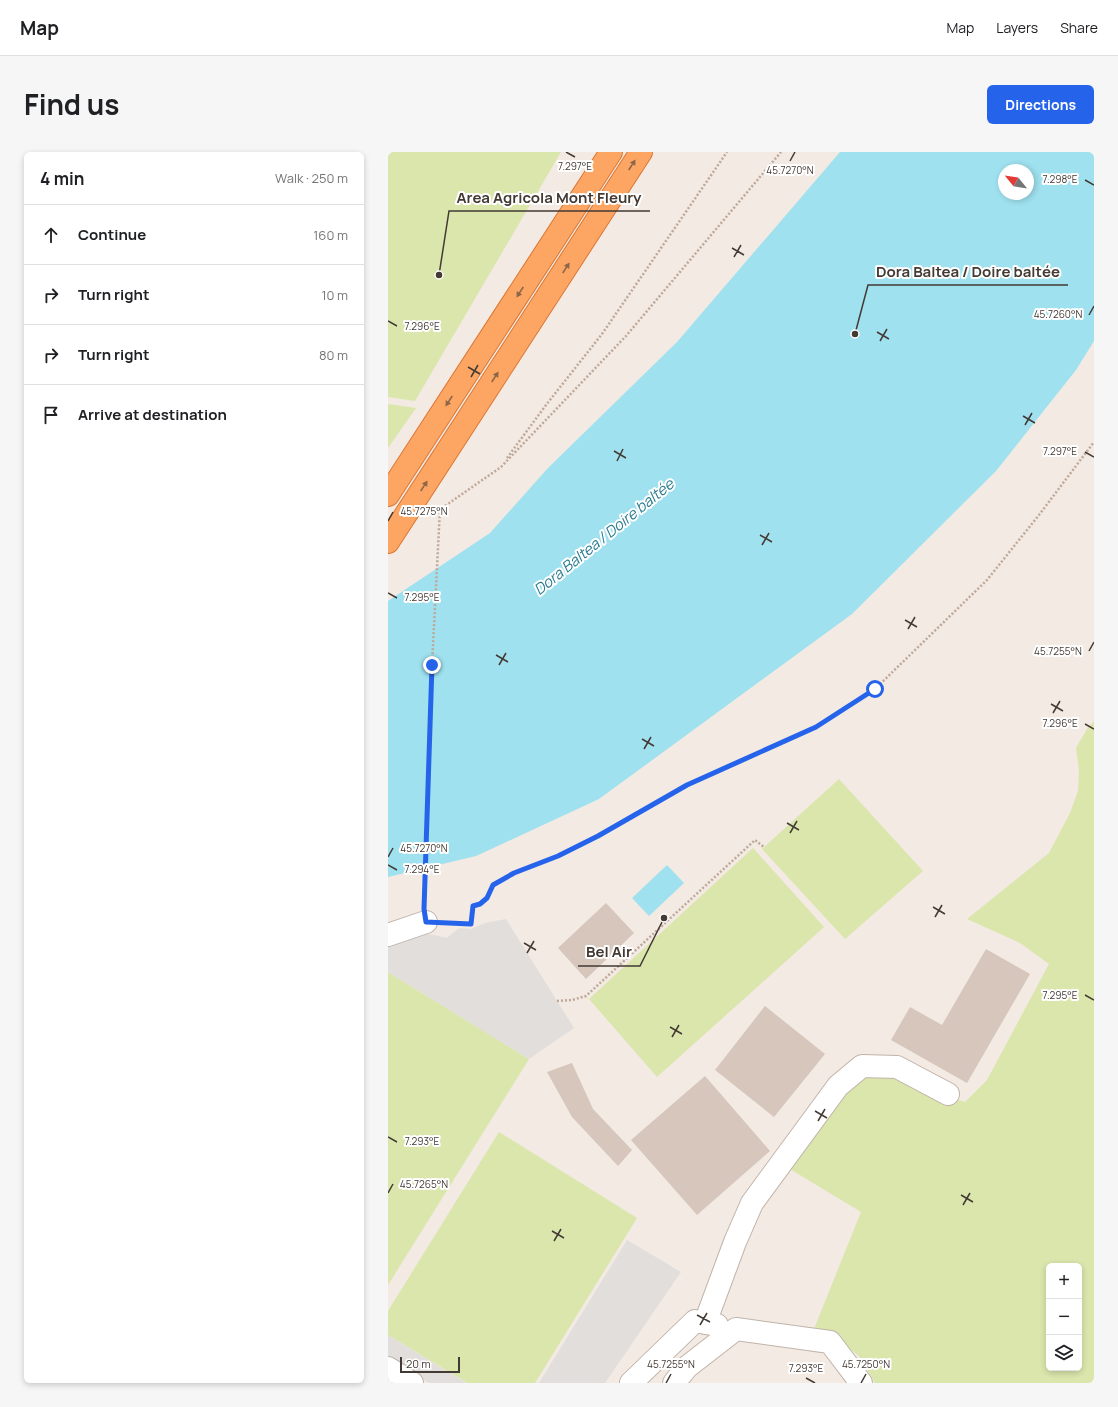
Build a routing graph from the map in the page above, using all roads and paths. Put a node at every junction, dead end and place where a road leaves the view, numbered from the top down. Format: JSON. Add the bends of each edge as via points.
{"nodes":[{"id":1,"x":611,"y":152,"type":"edge"},
{"id":2,"x":641,"y":152,"type":"edge"},
{"id":3,"x":727,"y":152,"type":"edge"},
{"id":4,"x":780,"y":152,"type":"edge"},
{"id":5,"x":1094,"y":442,"type":"edge"},
{"id":6,"x":501,"y":466,"type":"junction"},
{"id":7,"x":388,"y":495,"type":"edge"},
{"id":8,"x":388,"y":542,"type":"edge"},
{"id":9,"x":764,"y":847,"type":"dead end"},
{"id":10,"x":425,"y":916,"type":"junction"},
{"id":11,"x":388,"y":935,"type":"edge"},
{"id":12,"x":557,"y":1001,"type":"dead end"},
{"id":13,"x":948,"y":1094,"type":"dead end"},
{"id":14,"x":705,"y":1323,"type":"junction"},
{"id":15,"x":736,"y":1329,"type":"junction"},
{"id":16,"x":388,"y":1368,"type":"edge"},
{"id":17,"x":412,"y":1383,"type":"edge"},
{"id":18,"x":631,"y":1383,"type":"edge"},
{"id":19,"x":674,"y":1383,"type":"edge"},
{"id":20,"x":861,"y":1383,"type":"edge"}],
"edges":[{"from":1,"to":7,"type":"highway","one_way":true},
{"from":8,"to":2,"type":"highway","one_way":true},
{"from":3,"to":6,"type":"path","via":[[602,334]]},
{"from":4,"to":6,"type":"path","via":[[626,336]]},
{"from":5,"to":10,"type":"path","via":[[987,580],[875,689],[816,727],[687,785],[598,836],[493,885],[487,898],[473,906],[471,924]]},
{"from":6,"to":10,"type":"path","via":[[440,509],[432,665]]},
{"from":9,"to":12,"type":"path","via":[[755,840],[586,996]]},
{"from":10,"to":11,"type":"street"},
{"from":13,"to":14,"type":"street","via":[[897,1067],[862,1066],[838,1086],[752,1203],[734,1242]]},
{"from":14,"to":15,"type":"street"},
{"from":14,"to":18,"type":"street","via":[[695,1321]]},
{"from":15,"to":19,"type":"street","via":[[688,1368]]},
{"from":15,"to":20,"type":"street","via":[[830,1342]]},
{"from":16,"to":17,"type":"street"}]}
